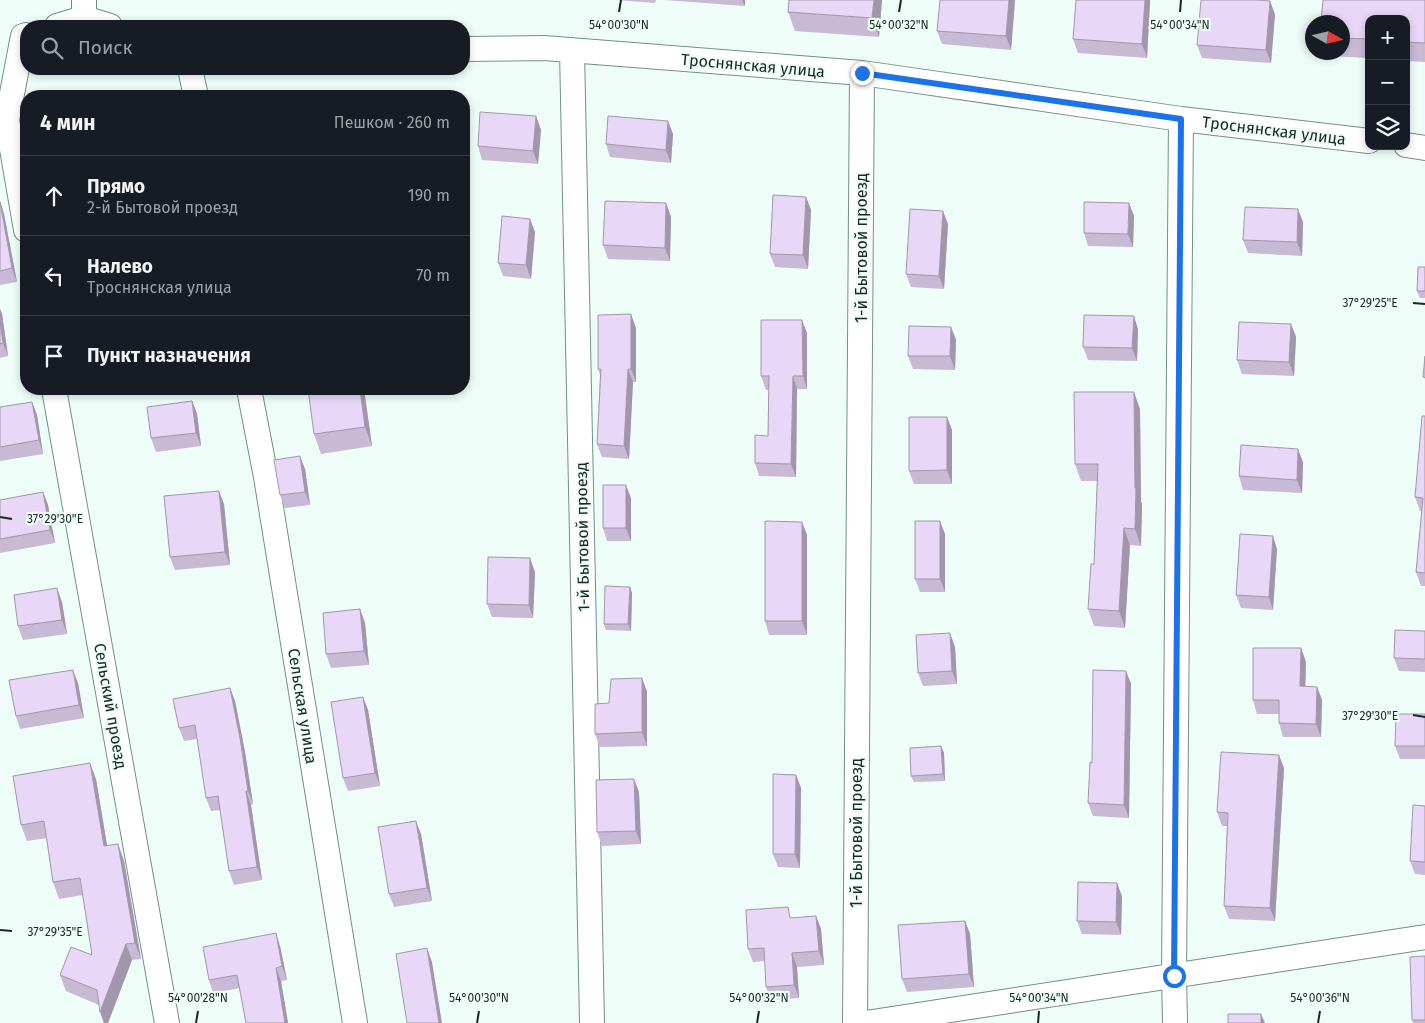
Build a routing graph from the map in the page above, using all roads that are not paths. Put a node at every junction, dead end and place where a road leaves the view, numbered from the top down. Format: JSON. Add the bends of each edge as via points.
{"nodes":[{"id":1,"x":84,"y":9,"type":"edge"},
{"id":2,"x":67,"y":20,"type":"edge"},
{"id":3,"x":101,"y":20,"type":"edge"},
{"id":4,"x":470,"y":49,"type":"edge"},
{"id":5,"x":572,"y":50,"type":"junction"},
{"id":6,"x":20,"y":52,"type":"edge"},
{"id":7,"x":862,"y":73,"type":"junction"},
{"id":8,"x":191,"y":75,"type":"edge"},
{"id":9,"x":195,"y":90,"type":"edge"},
{"id":10,"x":1181,"y":119,"type":"junction"},
{"id":11,"x":1365,"y":141,"type":"edge"},
{"id":12,"x":1410,"y":146,"type":"edge"},
{"id":13,"x":1425,"y":148,"type":"edge"},
{"id":14,"x":20,"y":195,"type":"edge"},
{"id":15,"x":55,"y":395,"type":"edge"},
{"id":16,"x":251,"y":395,"type":"edge"},
{"id":17,"x":1425,"y":937,"type":"edge"},
{"id":18,"x":1174,"y":976,"type":"junction"},
{"id":19,"x":167,"y":1023,"type":"edge"},
{"id":20,"x":355,"y":1023,"type":"edge"},
{"id":21,"x":592,"y":1023,"type":"edge"},
{"id":22,"x":855,"y":1023,"type":"edge"},
{"id":23,"x":866,"y":1023,"type":"edge"},
{"id":24,"x":1174,"y":1023,"type":"edge"}],
"edges":[{"from":1,"to":2,"type":"street"},
{"from":1,"to":3,"type":"street"},
{"from":4,"to":5,"type":"street","name":"Троснянская улица"},
{"from":5,"to":7,"type":"street","name":"Троснянская улица"},
{"from":5,"to":21,"type":"street","name":"1-й Бытовой проезд"},
{"from":6,"to":14,"type":"street","via":[[7,120]]},
{"from":7,"to":10,"type":"street","name":"Троснянская улица"},
{"from":7,"to":22,"type":"street","name":"1-й Бытовой проезд"},
{"from":8,"to":9,"type":"street"},
{"from":10,"to":11,"type":"street","name":"Троснянская улица"},
{"from":10,"to":18,"type":"street"},
{"from":12,"to":13,"type":"street"},
{"from":15,"to":19,"type":"street","name":"Сельский проезд"},
{"from":16,"to":20,"type":"street","name":"Сельская улица"},
{"from":17,"to":18,"type":"street"},
{"from":18,"to":23,"type":"street"},
{"from":18,"to":24,"type":"street"}]}
